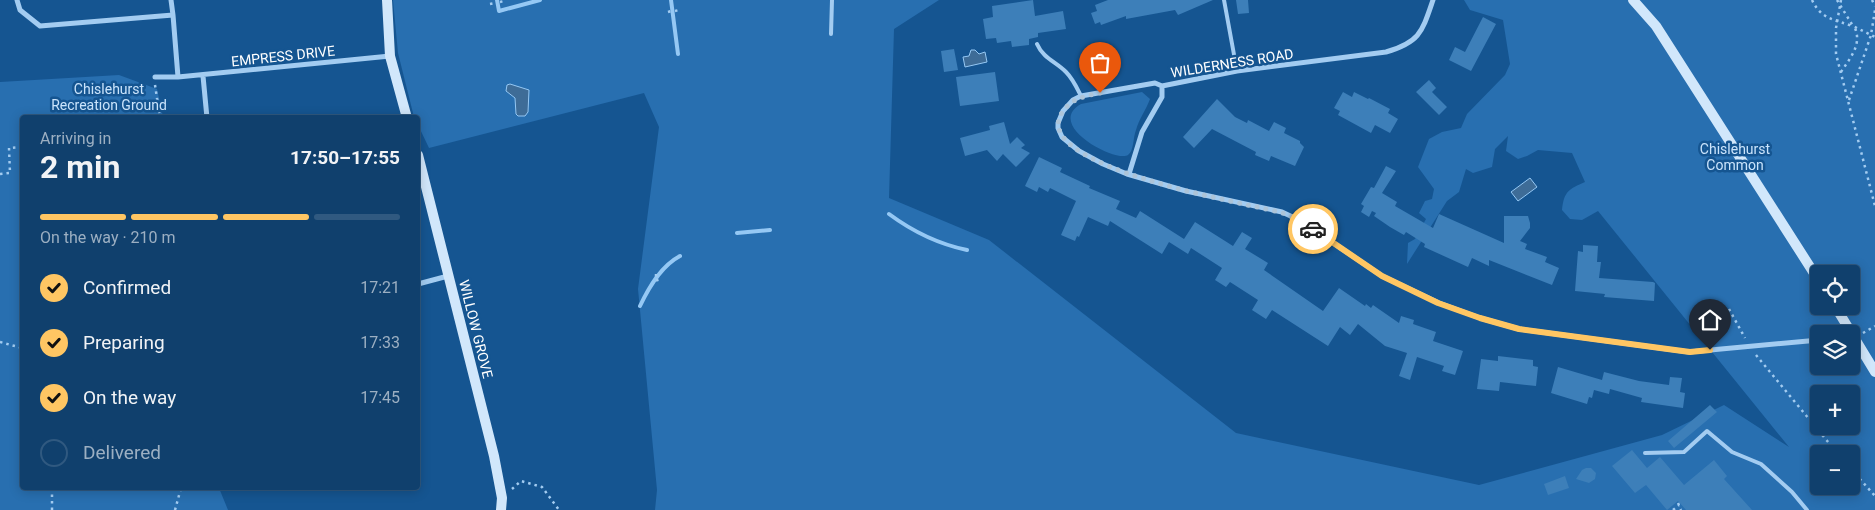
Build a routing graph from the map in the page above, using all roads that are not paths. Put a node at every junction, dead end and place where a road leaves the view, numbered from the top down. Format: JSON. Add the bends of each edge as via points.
{"nodes":[{"id":1,"x":17,"y":0,"type":"edge"},
{"id":2,"x":171,"y":0,"type":"edge"},
{"id":3,"x":387,"y":0,"type":"edge"},
{"id":4,"x":832,"y":0,"type":"edge"},
{"id":5,"x":1224,"y":0,"type":"edge"},
{"id":6,"x":1433,"y":0,"type":"edge"},
{"id":7,"x":1633,"y":0,"type":"edge"},
{"id":8,"x":173,"y":15,"type":"junction"},
{"id":9,"x":830,"y":34,"type":"dead end"},
{"id":10,"x":1037,"y":44,"type":"dead end"},
{"id":11,"x":390,"y":56,"type":"junction"},
{"id":12,"x":1237,"y":71,"type":"junction"},
{"id":13,"x":203,"y":76,"type":"junction"},
{"id":14,"x":155,"y":77,"type":"road end"},
{"id":15,"x":178,"y":77,"type":"junction"},
{"id":16,"x":1162,"y":86,"type":"junction"},
{"id":17,"x":1081,"y":96,"type":"junction"},
{"id":18,"x":207,"y":115,"type":"edge"},
{"id":19,"x":406,"y":115,"type":"edge"},
{"id":20,"x":420,"y":164,"type":"edge"},
{"id":21,"x":1129,"y":174,"type":"junction"},
{"id":22,"x":1810,"y":267,"type":"edge"},
{"id":23,"x":449,"y":276,"type":"junction"},
{"id":24,"x":420,"y":283,"type":"edge"},
{"id":25,"x":1810,"y":341,"type":"edge"},
{"id":26,"x":1860,"y":348,"type":"edge"},
{"id":27,"x":1875,"y":372,"type":"edge"},
{"id":28,"x":1645,"y":453,"type":"dead end"},
{"id":29,"x":501,"y":510,"type":"edge"},
{"id":30,"x":1807,"y":510,"type":"edge"}],
"edges":[{"from":1,"to":8,"type":"street","via":[[20,10],[40,26]]},
{"from":2,"to":8,"type":"street"},
{"from":3,"to":11,"type":"street"},
{"from":4,"to":9,"type":"lane"},
{"from":5,"to":12,"type":"lane"},
{"from":6,"to":12,"type":"street","name":"WILDERNESS ROAD","via":[[1424,27],[1415,40],[1402,47],[1386,52]]},
{"from":7,"to":22,"type":"street","via":[[1656,26]]},
{"from":8,"to":15,"type":"street"},
{"from":10,"to":17,"type":"lane","via":[[1050,61],[1068,74]]},
{"from":11,"to":13,"type":"street","name":"EMPRESS DRIVE"},
{"from":11,"to":19,"type":"street"},
{"from":12,"to":16,"type":"street","name":"WILDERNESS ROAD"},
{"from":13,"to":15,"type":"street","name":"EMPRESS DRIVE"},
{"from":13,"to":18,"type":"street"},
{"from":14,"to":15,"type":"street","name":"EMPRESS DRIVE"},
{"from":16,"to":17,"type":"street","name":"WILDERNESS ROAD","via":[[1154,83]]},
{"from":16,"to":21,"type":"street","via":[[1162,97],[1142,132]]},
{"from":17,"to":21,"type":"street","via":[[1060,117],[1058,128],[1062,137],[1103,164]]},
{"from":20,"to":23,"type":"street","name":"WILLOW GROVE"},
{"from":21,"to":25,"type":"street","via":[[1186,191],[1282,212],[1301,221],[1382,276],[1438,303],[1519,329],[1690,352]]},
{"from":23,"to":24,"type":"street"},
{"from":23,"to":29,"type":"street","name":"WILLOW GROVE","via":[[494,456],[502,498]]},
{"from":26,"to":27,"type":"street"},
{"from":28,"to":30,"type":"lane","via":[[1684,452],[1707,431],[1732,452],[1761,464]]}]}
